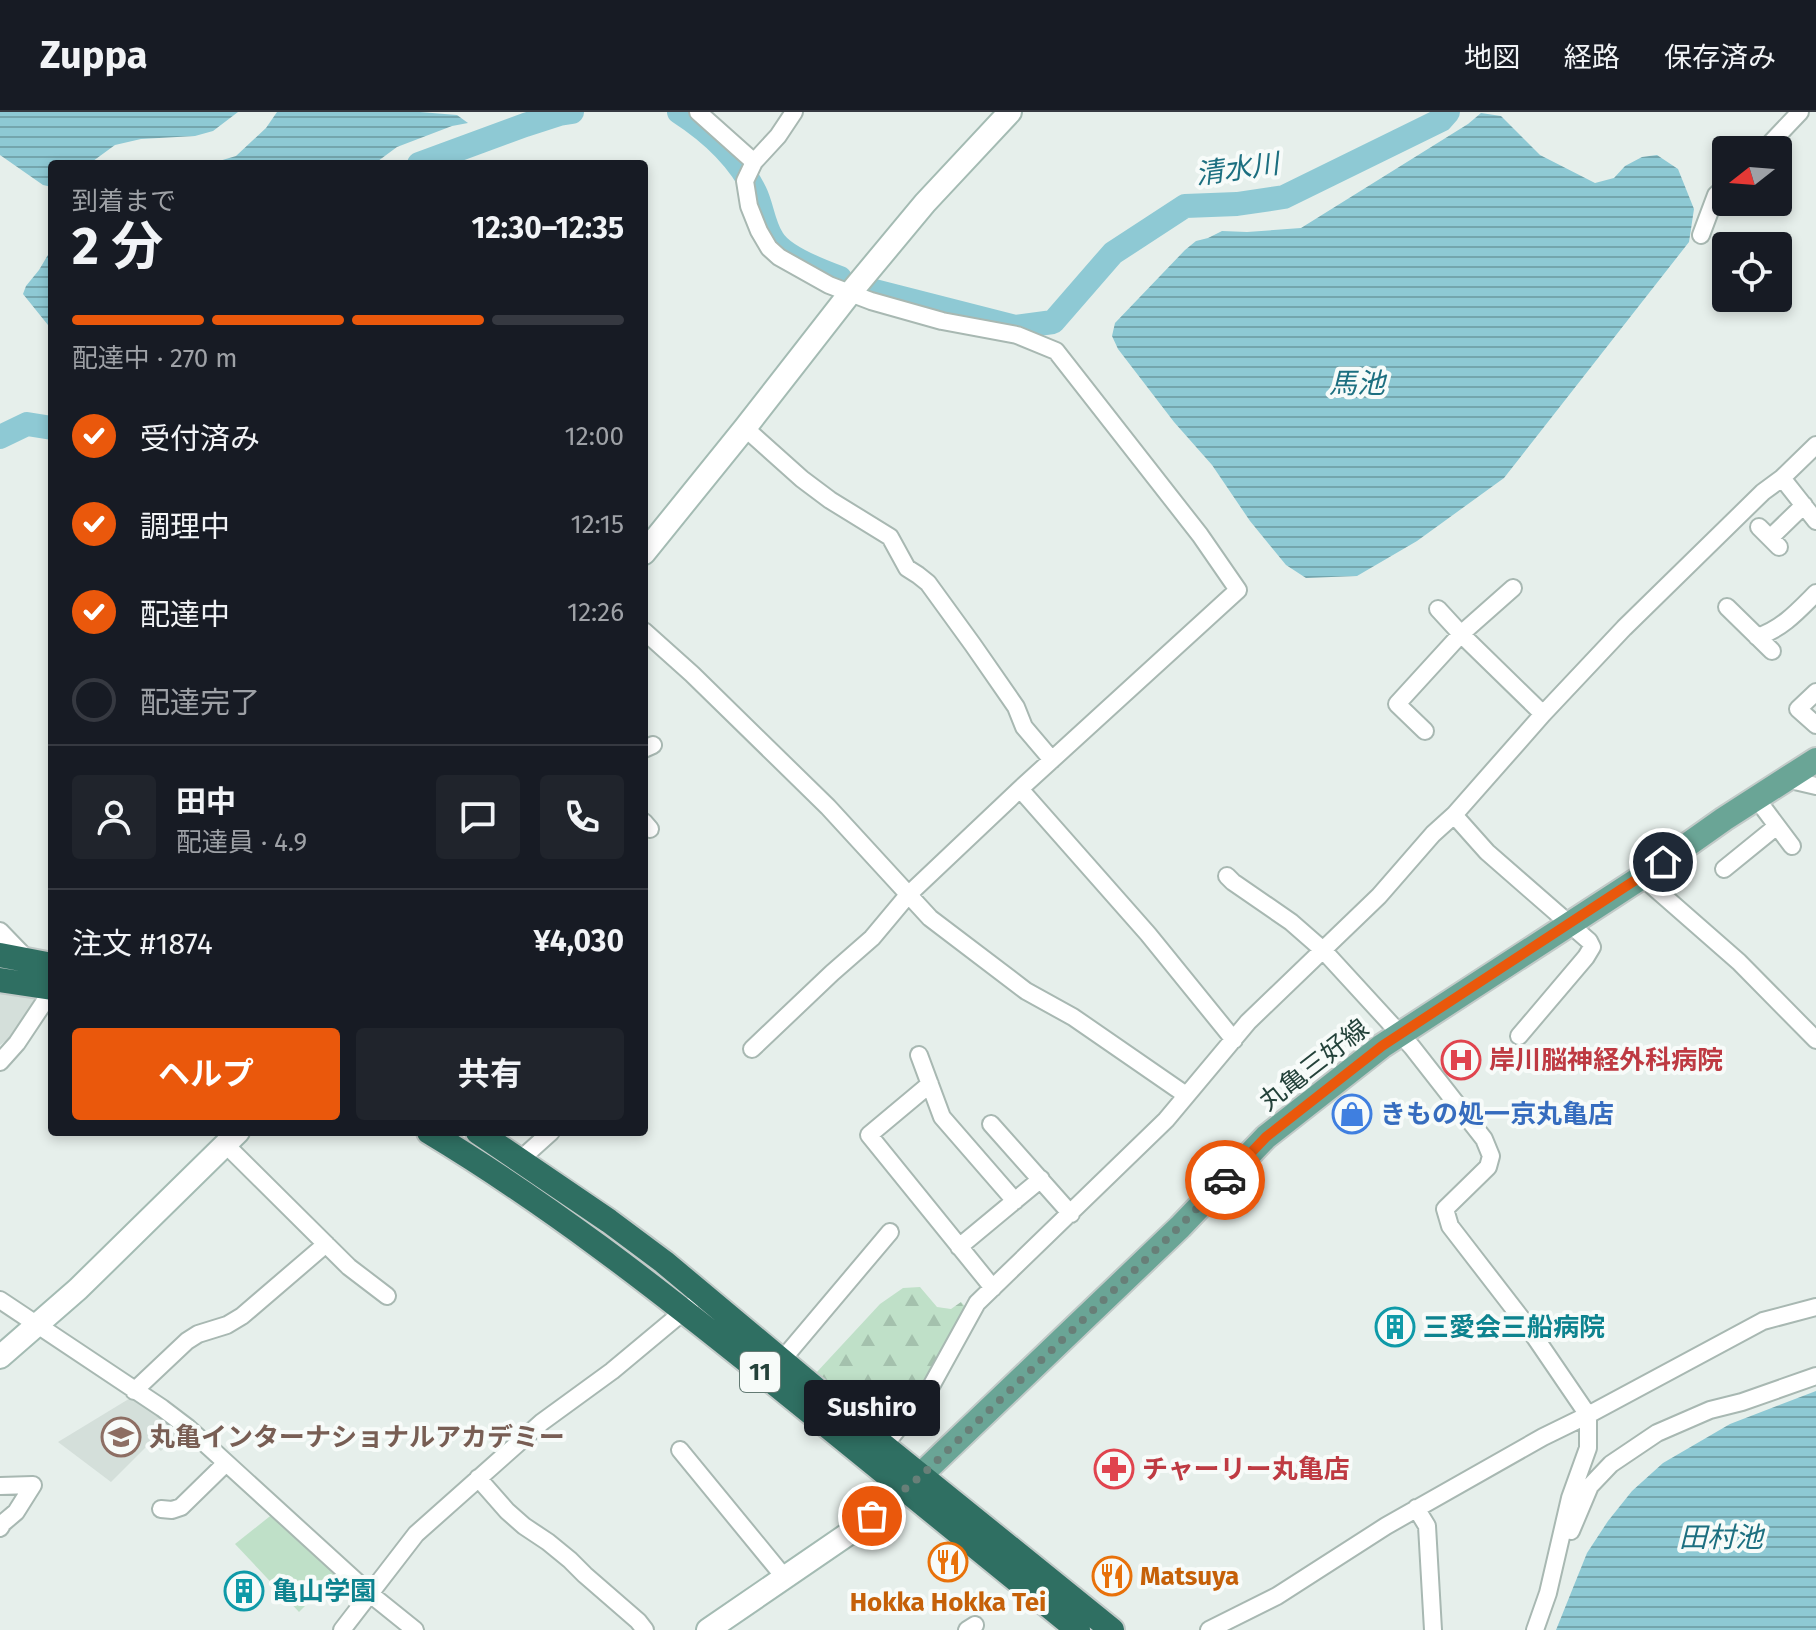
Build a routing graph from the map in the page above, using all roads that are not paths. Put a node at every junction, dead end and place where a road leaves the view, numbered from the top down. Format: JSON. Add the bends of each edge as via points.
{"nodes":[{"id":1,"x":698,"y":112,"type":"edge"},
{"id":2,"x":794,"y":112,"type":"edge"},
{"id":3,"x":1010,"y":112,"type":"edge"},
{"id":4,"x":1800,"y":112,"type":"edge"},
{"id":5,"x":1777,"y":136,"type":"edge"},
{"id":6,"x":749,"y":171,"type":"junction"},
{"id":7,"x":1712,"y":206,"type":"edge"},
{"id":8,"x":1701,"y":235,"type":"dead end"},
{"id":9,"x":851,"y":292,"type":"junction"},
{"id":10,"x":745,"y":428,"type":"junction"},
{"id":11,"x":1816,"y":445,"type":"edge"},
{"id":12,"x":1782,"y":478,"type":"junction"},
{"id":13,"x":1804,"y":505,"type":"junction"},
{"id":14,"x":1816,"y":521,"type":"edge"},
{"id":15,"x":1769,"y":537,"type":"dead end"},
{"id":16,"x":648,"y":548,"type":"edge"},
{"id":17,"x":1513,"y":588,"type":"dead end"},
{"id":18,"x":1816,"y":593,"type":"edge"},
{"id":19,"x":1727,"y":607,"type":"dead end"},
{"id":20,"x":1438,"y":609,"type":"dead end"},
{"id":21,"x":1461,"y":634,"type":"junction"},
{"id":22,"x":648,"y":635,"type":"edge"},
{"id":23,"x":1757,"y":637,"type":"junction"},
{"id":24,"x":1772,"y":651,"type":"dead end"},
{"id":25,"x":1812,"y":689,"type":"edge"},
{"id":26,"x":1543,"y":714,"type":"junction"},
{"id":27,"x":1816,"y":725,"type":"edge"},
{"id":28,"x":1425,"y":731,"type":"dead end"},
{"id":29,"x":1052,"y":760,"type":"junction"},
{"id":30,"x":1816,"y":760,"type":"edge"},
{"id":31,"x":1786,"y":779,"type":"junction"},
{"id":32,"x":1816,"y":786,"type":"edge"},
{"id":33,"x":1020,"y":789,"type":"junction"},
{"id":34,"x":1756,"y":798,"type":"junction"},
{"id":35,"x":1454,"y":815,"type":"junction"},
{"id":36,"x":1777,"y":826,"type":"junction"},
{"id":37,"x":1792,"y":846,"type":"dead end"},
{"id":38,"x":1724,"y":869,"type":"dead end"},
{"id":39,"x":1227,"y":876,"type":"dead end"},
{"id":40,"x":1642,"y":877,"type":"junction"},
{"id":41,"x":908,"y":895,"type":"junction"},
{"id":42,"x":1570,"y":924,"type":"junction"},
{"id":43,"x":0,"y":931,"type":"edge"},
{"id":44,"x":1323,"y":950,"type":"junction"},
{"id":45,"x":0,"y":955,"type":"edge"},
{"id":46,"x":28,"y":960,"type":"junction"},
{"id":47,"x":48,"y":977,"type":"edge"},
{"id":48,"x":0,"y":980,"type":"edge"},
{"id":49,"x":48,"y":980,"type":"edge"},
{"id":50,"x":48,"y":990,"type":"edge"},
{"id":51,"x":1400,"y":1034,"type":"junction"},
{"id":52,"x":1519,"y":1036,"type":"dead end"},
{"id":53,"x":1234,"y":1040,"type":"junction"},
{"id":54,"x":1816,"y":1040,"type":"edge"},
{"id":55,"x":752,"y":1049,"type":"dead end"},
{"id":56,"x":919,"y":1055,"type":"dead end"},
{"id":57,"x":0,"y":1062,"type":"edge"},
{"id":58,"x":930,"y":1084,"type":"junction"},
{"id":59,"x":1186,"y":1095,"type":"junction"},
{"id":60,"x":991,"y":1124,"type":"dead end"},
{"id":61,"x":435,"y":1136,"type":"edge"},
{"id":62,"x":484,"y":1136,"type":"edge"},
{"id":63,"x":547,"y":1136,"type":"edge"},
{"id":64,"x":232,"y":1138,"type":"edge"},
{"id":65,"x":521,"y":1159,"type":"junction"},
{"id":66,"x":1041,"y":1179,"type":"junction"},
{"id":67,"x":1015,"y":1201,"type":"junction"},
{"id":68,"x":1071,"y":1214,"type":"junction"},
{"id":69,"x":890,"y":1232,"type":"dead end"},
{"id":70,"x":326,"y":1244,"type":"junction"},
{"id":71,"x":959,"y":1247,"type":"junction"},
{"id":72,"x":993,"y":1288,"type":"junction"},
{"id":73,"x":704,"y":1294,"type":"junction"},
{"id":74,"x":387,"y":1296,"type":"dead end"},
{"id":75,"x":0,"y":1300,"type":"edge"},
{"id":76,"x":1816,"y":1307,"type":"edge"},
{"id":77,"x":684,"y":1311,"type":"junction"},
{"id":78,"x":37,"y":1326,"type":"junction"},
{"id":79,"x":0,"y":1357,"type":"edge"},
{"id":80,"x":782,"y":1360,"type":"junction"},
{"id":81,"x":1816,"y":1376,"type":"edge"},
{"id":82,"x":134,"y":1391,"type":"junction"},
{"id":83,"x":1588,"y":1415,"type":"junction"},
{"id":84,"x":884,"y":1446,"type":"junction"},
{"id":85,"x":680,"y":1450,"type":"dead end"},
{"id":86,"x":226,"y":1463,"type":"junction"},
{"id":87,"x":478,"y":1478,"type":"junction"},
{"id":88,"x":914,"y":1482,"type":"junction"},
{"id":89,"x":0,"y":1486,"type":"edge"},
{"id":90,"x":1416,"y":1508,"type":"junction"},
{"id":91,"x":161,"y":1509,"type":"dead end"},
{"id":92,"x":0,"y":1528,"type":"edge"},
{"id":93,"x":785,"y":1578,"type":"junction"},
{"id":94,"x":369,"y":1593,"type":"junction"},
{"id":95,"x":1548,"y":1593,"type":"junction"},
{"id":96,"x":342,"y":1630,"type":"edge"},
{"id":97,"x":415,"y":1630,"type":"edge"},
{"id":98,"x":645,"y":1630,"type":"edge"},
{"id":99,"x":708,"y":1630,"type":"edge"},
{"id":100,"x":1078,"y":1630,"type":"edge"},
{"id":101,"x":1112,"y":1630,"type":"edge"},
{"id":102,"x":1209,"y":1630,"type":"edge"},
{"id":103,"x":1433,"y":1630,"type":"edge"},
{"id":104,"x":1535,"y":1630,"type":"edge"}],
"edges":[{"from":1,"to":6,"type":"street"},
{"from":2,"to":6,"type":"street"},
{"from":3,"to":9,"type":"street"},
{"from":4,"to":5,"type":"street"},
{"from":6,"to":9,"type":"street","via":[[749,206],[769,248],[829,285]]},
{"from":7,"to":8,"type":"street"},
{"from":9,"to":10,"type":"street"},
{"from":9,"to":29,"type":"street","via":[[942,321],[1017,335],[1056,351],[1238,590]]},
{"from":10,"to":16,"type":"street"},
{"from":10,"to":29,"type":"street","via":[[802,479],[890,537],[907,568],[928,583]]},
{"from":11,"to":12,"type":"street"},
{"from":12,"to":13,"type":"street"},
{"from":12,"to":26,"type":"street","via":[[1624,628]]},
{"from":13,"to":14,"type":"street"},
{"from":13,"to":15,"type":"street"},
{"from":17,"to":21,"type":"street"},
{"from":18,"to":23,"type":"street","via":[[1773,632]]},
{"from":19,"to":23,"type":"street"},
{"from":20,"to":21,"type":"street"},
{"from":21,"to":26,"type":"street"},
{"from":21,"to":28,"type":"street","via":[[1397,704]]},
{"from":22,"to":41,"type":"street","via":[[828,807]]},
{"from":23,"to":24,"type":"street"},
{"from":25,"to":27,"type":"street","via":[[1798,709]]},
{"from":26,"to":35,"type":"street"},
{"from":29,"to":33,"type":"street"},
{"from":30,"to":31,"type":"main road","name":"丸亀三好線"},
{"from":31,"to":32,"type":"street"},
{"from":31,"to":34,"type":"main road","name":"丸亀三好線"},
{"from":33,"to":41,"type":"street"},
{"from":33,"to":53,"type":"street"},
{"from":34,"to":36,"type":"street"},
{"from":34,"to":40,"type":"main road","name":"丸亀三好線"},
{"from":35,"to":42,"type":"street","via":[[1487,852]]},
{"from":35,"to":44,"type":"street"},
{"from":36,"to":37,"type":"street"},
{"from":36,"to":38,"type":"street"},
{"from":39,"to":44,"type":"street"},
{"from":40,"to":42,"type":"main road","name":"丸亀三好線"},
{"from":40,"to":54,"type":"street","via":[[1739,962]]},
{"from":41,"to":55,"type":"street","via":[[872,938]]},
{"from":41,"to":59,"type":"street","via":[[1026,991]]},
{"from":42,"to":51,"type":"main road","name":"丸亀三好線"},
{"from":42,"to":52,"type":"street","via":[[1592,947]]},
{"from":43,"to":46,"type":"street"},
{"from":44,"to":51,"type":"street"},
{"from":44,"to":53,"type":"street"},
{"from":45,"to":46,"type":"highway"},
{"from":46,"to":47,"type":"highway"},
{"from":48,"to":49,"type":"highway"},
{"from":50,"to":57,"type":"street"},
{"from":51,"to":83,"type":"street","via":[[1484,1139],[1491,1156],[1488,1167],[1445,1209],[1450,1226]]},
{"from":51,"to":88,"type":"main road","name":"丸亀三好線","via":[[1266,1137],[1180,1227]]},
{"from":53,"to":59,"type":"street"},
{"from":56,"to":58,"type":"street"},
{"from":58,"to":67,"type":"street","via":[[942,1117]]},
{"from":58,"to":71,"type":"street","via":[[869,1135]]},
{"from":59,"to":68,"type":"street"},
{"from":60,"to":66,"type":"street"},
{"from":61,"to":77,"type":"highway","number":"11","via":[[588,1237]]},
{"from":62,"to":65,"type":"highway","number":"11"},
{"from":63,"to":65,"type":"street"},
{"from":64,"to":70,"type":"street"},
{"from":64,"to":78,"type":"street"},
{"from":65,"to":73,"type":"highway","number":"11"},
{"from":66,"to":67,"type":"street"},
{"from":66,"to":68,"type":"street"},
{"from":67,"to":71,"type":"street"},
{"from":68,"to":72,"type":"street"},
{"from":69,"to":80,"type":"street"},
{"from":70,"to":74,"type":"street"},
{"from":70,"to":82,"type":"street","via":[[242,1316],[187,1341]]},
{"from":71,"to":72,"type":"street"},
{"from":72,"to":84,"type":"street","via":[[977,1303],[929,1390]]},
{"from":73,"to":77,"type":"street"},
{"from":73,"to":80,"type":"highway","number":"11"},
{"from":75,"to":78,"type":"street"},
{"from":76,"to":83,"type":"street","via":[[1763,1321]]},
{"from":77,"to":87,"type":"street"},
{"from":77,"to":88,"type":"highway","number":"11"},
{"from":78,"to":79,"type":"street"},
{"from":78,"to":82,"type":"street"},
{"from":80,"to":84,"type":"highway","number":"11"},
{"from":81,"to":95,"type":"street","via":[[1681,1421],[1611,1464],[1590,1486]]},
{"from":82,"to":86,"type":"street","via":[[187,1427]]},
{"from":83,"to":90,"type":"street"},
{"from":83,"to":95,"type":"street","via":[[1588,1448],[1570,1498]]},
{"from":84,"to":88,"type":"highway","number":"11"},
{"from":85,"to":93,"type":"street"},
{"from":86,"to":91,"type":"street","via":[[181,1507]]},
{"from":86,"to":94,"type":"street"},
{"from":87,"to":94,"type":"street","via":[[416,1534]]},
{"from":87,"to":98,"type":"street","via":[[507,1511],[570,1560]]},
{"from":88,"to":93,"type":"street"},
{"from":88,"to":100,"type":"highway","number":"11"},
{"from":88,"to":101,"type":"highway","number":"11"},
{"from":89,"to":92,"type":"street","via":[[33,1485]]},
{"from":90,"to":102,"type":"street","via":[[1277,1596]]},
{"from":90,"to":103,"type":"street","via":[[1427,1526]]},
{"from":93,"to":99,"type":"street"},
{"from":94,"to":96,"type":"street"},
{"from":94,"to":97,"type":"street"},
{"from":95,"to":104,"type":"street"}]}
